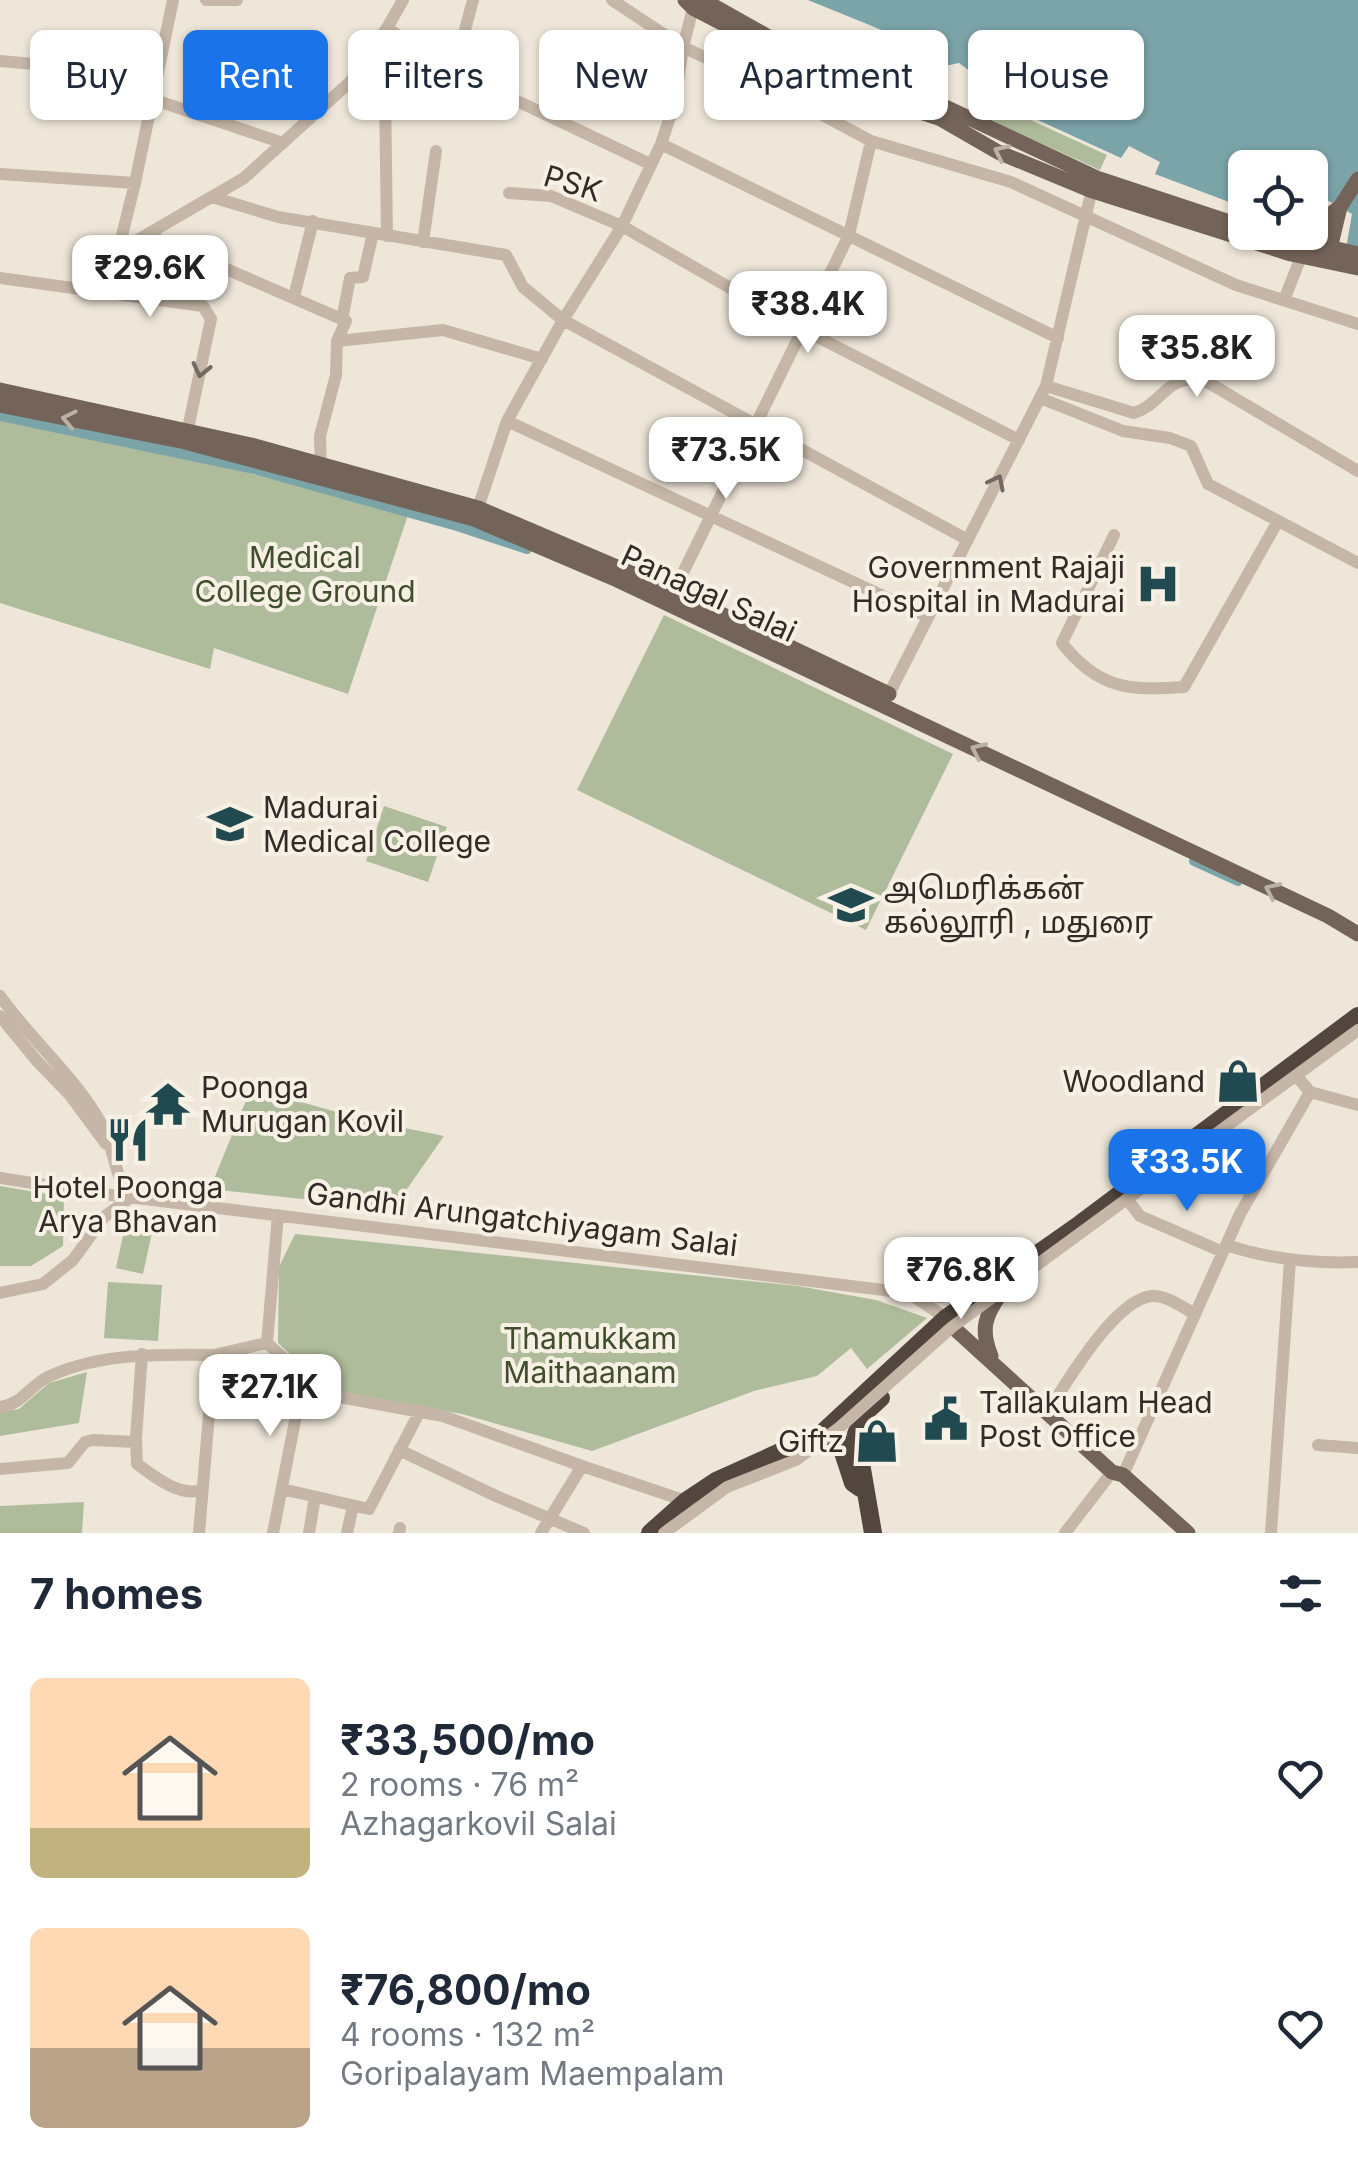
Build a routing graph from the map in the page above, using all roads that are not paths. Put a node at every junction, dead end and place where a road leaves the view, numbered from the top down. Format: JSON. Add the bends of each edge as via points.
{"nodes":[{"id":1,"x":173,"y":0,"type":"edge"},
{"id":2,"x":206,"y":0,"type":"edge"},
{"id":3,"x":237,"y":0,"type":"edge"},
{"id":4,"x":473,"y":0,"type":"edge"},
{"id":5,"x":612,"y":0,"type":"edge"},
{"id":6,"x":397,"y":2,"type":"edge"},
{"id":7,"x":694,"y":3,"type":"edge"},
{"id":8,"x":387,"y":28,"type":"junction"},
{"id":9,"x":390,"y":30,"type":"edge"},
{"id":10,"x":465,"y":30,"type":"edge"},
{"id":11,"x":657,"y":30,"type":"edge"},
{"id":12,"x":684,"y":43,"type":"edge"},
{"id":13,"x":163,"y":47,"type":"edge"},
{"id":14,"x":684,"y":47,"type":"edge"},
{"id":15,"x":0,"y":61,"type":"edge"},
{"id":16,"x":30,"y":64,"type":"edge"},
{"id":17,"x":519,"y":102,"type":"edge"},
{"id":18,"x":163,"y":103,"type":"edge"},
{"id":19,"x":148,"y":120,"type":"edge"},
{"id":20,"x":383,"y":120,"type":"edge"},
{"id":21,"x":669,"y":120,"type":"edge"},
{"id":22,"x":871,"y":141,"type":"junction"},
{"id":23,"x":283,"y":143,"type":"junction"},
{"id":24,"x":661,"y":144,"type":"junction"},
{"id":25,"x":436,"y":150,"type":"dead end"},
{"id":26,"x":650,"y":164,"type":"junction"},
{"id":27,"x":0,"y":174,"type":"edge"},
{"id":28,"x":1358,"y":178,"type":"edge"},
{"id":29,"x":135,"y":182,"type":"junction"},
{"id":30,"x":1094,"y":184,"type":"junction"},
{"id":31,"x":509,"y":193,"type":"dead end"},
{"id":32,"x":212,"y":197,"type":"junction"},
{"id":33,"x":1340,"y":207,"type":"junction"},
{"id":34,"x":1087,"y":214,"type":"junction"},
{"id":35,"x":1328,"y":218,"type":"edge"},
{"id":36,"x":313,"y":221,"type":"junction"},
{"id":37,"x":1228,"y":221,"type":"edge"},
{"id":38,"x":1228,"y":222,"type":"edge"},
{"id":39,"x":622,"y":226,"type":"junction"},
{"id":40,"x":148,"y":234,"type":"junction"},
{"id":41,"x":380,"y":234,"type":"junction"},
{"id":42,"x":849,"y":235,"type":"junction"},
{"id":43,"x":422,"y":242,"type":"junction"},
{"id":44,"x":1300,"y":250,"type":"edge"},
{"id":45,"x":1330,"y":251,"type":"junction"},
{"id":46,"x":117,"y":252,"type":"junction"},
{"id":47,"x":1358,"y":254,"type":"edge"},
{"id":48,"x":1358,"y":268,"type":"edge"},
{"id":49,"x":0,"y":278,"type":"edge"},
{"id":50,"x":108,"y":292,"type":"junction"},
{"id":51,"x":294,"y":297,"type":"junction"},
{"id":52,"x":1284,"y":300,"type":"junction"},
{"id":53,"x":342,"y":320,"type":"junction"},
{"id":54,"x":563,"y":320,"type":"junction"},
{"id":55,"x":1358,"y":324,"type":"edge"},
{"id":56,"x":802,"y":329,"type":"junction"},
{"id":57,"x":1058,"y":338,"type":"junction"},
{"id":58,"x":337,"y":341,"type":"junction"},
{"id":59,"x":542,"y":358,"type":"junction"},
{"id":60,"x":0,"y":390,"type":"edge"},
{"id":61,"x":1043,"y":392,"type":"junction"},
{"id":62,"x":0,"y":405,"type":"edge"},
{"id":63,"x":507,"y":421,"type":"junction"},
{"id":64,"x":756,"y":424,"type":"junction"},
{"id":65,"x":186,"y":436,"type":"junction"},
{"id":66,"x":1019,"y":440,"type":"junction"},
{"id":67,"x":320,"y":471,"type":"junction"},
{"id":68,"x":1358,"y":471,"type":"edge"},
{"id":69,"x":476,"y":514,"type":"junction"},
{"id":70,"x":709,"y":518,"type":"junction"},
{"id":71,"x":1278,"y":521,"type":"junction"},
{"id":72,"x":1114,"y":534,"type":"dead end"},
{"id":73,"x":968,"y":540,"type":"junction"},
{"id":74,"x":1358,"y":563,"type":"edge"},
{"id":75,"x":670,"y":597,"type":"junction"},
{"id":76,"x":928,"y":618,"type":"junction"},
{"id":77,"x":890,"y":694,"type":"joint"},
{"id":78,"x":1358,"y":934,"type":"edge"},
{"id":79,"x":0,"y":996,"type":"edge"},
{"id":80,"x":0,"y":1016,"type":"edge"},
{"id":81,"x":1358,"y":1016,"type":"edge"},
{"id":82,"x":1358,"y":1033,"type":"edge"},
{"id":83,"x":1304,"y":1086,"type":"junction"},
{"id":84,"x":1358,"y":1105,"type":"edge"},
{"id":85,"x":108,"y":1146,"type":"junction"},
{"id":86,"x":0,"y":1178,"type":"edge"},
{"id":87,"x":131,"y":1197,"type":"junction"},
{"id":88,"x":1130,"y":1203,"type":"junction"},
{"id":89,"x":278,"y":1215,"type":"junction"},
{"id":90,"x":1224,"y":1249,"type":"junction"},
{"id":91,"x":1290,"y":1260,"type":"junction"},
{"id":92,"x":1358,"y":1262,"type":"edge"},
{"id":93,"x":1003,"y":1285,"type":"junction"},
{"id":94,"x":0,"y":1292,"type":"edge"},
{"id":95,"x":906,"y":1292,"type":"junction"},
{"id":96,"x":1195,"y":1314,"type":"junction"},
{"id":97,"x":951,"y":1324,"type":"junction"},
{"id":98,"x":267,"y":1343,"type":"junction"},
{"id":99,"x":142,"y":1354,"type":"junction"},
{"id":100,"x":214,"y":1355,"type":"junction"},
{"id":101,"x":993,"y":1362,"type":"junction"},
{"id":102,"x":301,"y":1390,"type":"junction"},
{"id":103,"x":0,"y":1407,"type":"edge"},
{"id":104,"x":420,"y":1411,"type":"junction"},
{"id":105,"x":1048,"y":1411,"type":"junction"},
{"id":106,"x":822,"y":1434,"type":"junction"},
{"id":107,"x":136,"y":1442,"type":"junction"},
{"id":108,"x":1318,"y":1445,"type":"dead end"},
{"id":109,"x":1358,"y":1449,"type":"edge"},
{"id":110,"x":399,"y":1450,"type":"junction"},
{"id":111,"x":582,"y":1466,"type":"junction"},
{"id":112,"x":0,"y":1469,"type":"edge"},
{"id":113,"x":1117,"y":1474,"type":"junction"},
{"id":114,"x":282,"y":1489,"type":"junction"},
{"id":115,"x":202,"y":1490,"type":"junction"},
{"id":116,"x":865,"y":1491,"type":"junction"},
{"id":117,"x":315,"y":1497,"type":"junction"},
{"id":118,"x":686,"y":1501,"type":"junction"},
{"id":119,"x":352,"y":1506,"type":"junction"},
{"id":120,"x":549,"y":1517,"type":"junction"},
{"id":121,"x":199,"y":1533,"type":"edge"},
{"id":122,"x":273,"y":1533,"type":"edge"},
{"id":123,"x":309,"y":1533,"type":"edge"},
{"id":124,"x":347,"y":1533,"type":"edge"},
{"id":125,"x":541,"y":1533,"type":"edge"},
{"id":126,"x":584,"y":1533,"type":"edge"},
{"id":127,"x":650,"y":1533,"type":"edge"},
{"id":128,"x":664,"y":1533,"type":"edge"},
{"id":129,"x":872,"y":1533,"type":"edge"},
{"id":130,"x":1065,"y":1533,"type":"edge"},
{"id":131,"x":1188,"y":1533,"type":"edge"},
{"id":132,"x":1271,"y":1533,"type":"edge"}],
"edges":[{"from":1,"to":13,"type":"street"},
{"from":2,"to":3,"type":"street"},
{"from":4,"to":10,"type":"street"},
{"from":5,"to":11,"type":"street"},
{"from":6,"to":8,"type":"street"},
{"from":7,"to":12,"type":"street"},
{"from":7,"to":30,"type":"main road","via":[[815,72],[939,118],[998,152]]},
{"from":8,"to":9,"type":"street"},
{"from":8,"to":23,"type":"street","via":[[350,82]]},
{"from":14,"to":22,"type":"street"},
{"from":15,"to":16,"type":"street"},
{"from":17,"to":26,"type":"street"},
{"from":18,"to":23,"type":"street"},
{"from":19,"to":29,"type":"street"},
{"from":20,"to":41,"type":"street"},
{"from":21,"to":24,"type":"street"},
{"from":22,"to":34,"type":"street","via":[[1011,182]]},
{"from":22,"to":42,"type":"street"},
{"from":23,"to":32,"type":"street"},
{"from":24,"to":26,"type":"street"},
{"from":24,"to":42,"type":"street"},
{"from":25,"to":43,"type":"street"},
{"from":26,"to":39,"type":"street"},
{"from":27,"to":29,"type":"street"},
{"from":28,"to":33,"type":"main road"},
{"from":29,"to":46,"type":"street"},
{"from":30,"to":34,"type":"street"},
{"from":30,"to":37,"type":"main road"},
{"from":30,"to":38,"type":"main road"},
{"from":31,"to":39,"type":"street","name":"PSK","via":[[551,196]]},
{"from":32,"to":36,"type":"street"},
{"from":32,"to":40,"type":"street"},
{"from":33,"to":35,"type":"main road"},
{"from":33,"to":45,"type":"main road"},
{"from":34,"to":52,"type":"street","via":[[1236,285]]},
{"from":34,"to":57,"type":"street"},
{"from":36,"to":41,"type":"street"},
{"from":36,"to":51,"type":"street"},
{"from":39,"to":54,"type":"street"},
{"from":39,"to":56,"type":"street","name":"PSK"},
{"from":40,"to":46,"type":"street"},
{"from":40,"to":51,"type":"street"},
{"from":41,"to":43,"type":"street"},
{"from":41,"to":53,"type":"street","via":[[364,278],[350,278]]},
{"from":42,"to":56,"type":"street"},
{"from":42,"to":57,"type":"street"},
{"from":43,"to":54,"type":"street","via":[[506,255],[519,282]]},
{"from":44,"to":52,"type":"street"},
{"from":45,"to":47,"type":"main road"},
{"from":45,"to":48,"type":"main road"},
{"from":46,"to":50,"type":"street"},
{"from":49,"to":50,"type":"street"},
{"from":50,"to":65,"type":"street","one_way":true,"via":[[209,312]]},
{"from":51,"to":53,"type":"street"},
{"from":52,"to":55,"type":"street"},
{"from":53,"to":58,"type":"street"},
{"from":54,"to":59,"type":"street"},
{"from":54,"to":64,"type":"street"},
{"from":56,"to":64,"type":"street"},
{"from":56,"to":66,"type":"street","name":"PSK"},
{"from":57,"to":61,"type":"street"},
{"from":58,"to":59,"type":"street","via":[[443,330]]},
{"from":58,"to":67,"type":"street"},
{"from":59,"to":63,"type":"street"},
{"from":60,"to":65,"type":"main road","name":"Panagal Salai"},
{"from":61,"to":66,"type":"street"},
{"from":61,"to":68,"type":"street","via":[[1134,413],[1171,385],[1204,380]]},
{"from":61,"to":71,"type":"street","via":[[1123,431],[1191,446],[1208,484]]},
{"from":65,"to":62,"type":"main road","name":"Panagal Salai","one_way":true},
{"from":63,"to":69,"type":"street"},
{"from":63,"to":70,"type":"street"},
{"from":64,"to":70,"type":"street"},
{"from":64,"to":73,"type":"street"},
{"from":65,"to":67,"type":"main road","name":"Panagal Salai"},
{"from":73,"to":66,"type":"street","one_way":true},
{"from":67,"to":69,"type":"main road","name":"Panagal Salai"},
{"from":69,"to":75,"type":"main road","name":"Panagal Salai"},
{"from":70,"to":75,"type":"street"},
{"from":70,"to":76,"type":"street"},
{"from":71,"to":72,"type":"street","via":[[1184,687],[1112,685],[1062,643]]},
{"from":71,"to":74,"type":"street"},
{"from":73,"to":76,"type":"street"},
{"from":75,"to":77,"type":"main road","name":"Panagal Salai"},
{"from":78,"to":75,"type":"main road","name":"Panagal Salai","one_way":true},
{"from":76,"to":77,"type":"street"},
{"from":79,"to":85,"type":"street","via":[[74,1086],[104,1128]]},
{"from":80,"to":85,"type":"street"},
{"from":81,"to":93,"type":"highway"},
{"from":82,"to":83,"type":"highway"},
{"from":82,"to":128,"type":"street","bridge":true,"via":[[952,1327],[796,1460],[727,1488]]},
{"from":83,"to":84,"type":"street"},
{"from":83,"to":88,"type":"highway"},
{"from":83,"to":90,"type":"street"},
{"from":85,"to":87,"type":"street"},
{"from":86,"to":87,"type":"street","name":"Gandhi Arungatchiyagam Salai"},
{"from":87,"to":89,"type":"street","name":"Gandhi Arungatchiyagam Salai"},
{"from":87,"to":94,"type":"street","via":[[43,1284]]},
{"from":88,"to":90,"type":"street","via":[[1140,1216]]},
{"from":88,"to":93,"type":"highway"},
{"from":89,"to":95,"type":"street","name":"Gandhi Arungatchiyagam Salai"},
{"from":89,"to":98,"type":"street"},
{"from":90,"to":91,"type":"street"},
{"from":90,"to":96,"type":"street"},
{"from":91,"to":92,"type":"street"},
{"from":91,"to":132,"type":"street"},
{"from":93,"to":95,"type":"street","name":"Gandhi Arungatchiyagam Salai","via":[[940,1297]]},
{"from":93,"to":97,"type":"highway"},
{"from":93,"to":101,"type":"main road","via":[[984,1318]]},
{"from":95,"to":97,"type":"street","name":"Gandhi Arungatchiyagam Salai"},
{"from":96,"to":105,"type":"street","via":[[1162,1297],[1132,1303],[1090,1345]]},
{"from":96,"to":113,"type":"street"},
{"from":97,"to":101,"type":"main road"},
{"from":97,"to":106,"type":"highway"},
{"from":97,"to":116,"type":"highway","via":[[867,1411],[856,1434]]},
{"from":98,"to":100,"type":"street"},
{"from":98,"to":102,"type":"street","via":[[290,1364]]},
{"from":99,"to":100,"type":"street"},
{"from":99,"to":103,"type":"street","via":[[48,1376],[16,1403]]},
{"from":99,"to":107,"type":"street"},
{"from":100,"to":115,"type":"street"},
{"from":101,"to":105,"type":"main road"},
{"from":102,"to":104,"type":"street"},
{"from":102,"to":114,"type":"street"},
{"from":104,"to":110,"type":"street"},
{"from":104,"to":111,"type":"street"},
{"from":105,"to":113,"type":"main road"},
{"from":106,"to":116,"type":"highway","via":[[839,1440],[852,1483]]},
{"from":106,"to":118,"type":"highway"},
{"from":107,"to":112,"type":"street","via":[[93,1440],[68,1463]]},
{"from":107,"to":115,"type":"street","via":[[137,1464],[183,1491]]},
{"from":108,"to":109,"type":"street"},
{"from":110,"to":119,"type":"street","via":[[372,1505]]},
{"from":110,"to":120,"type":"street"},
{"from":111,"to":118,"type":"street"},
{"from":111,"to":120,"type":"street"},
{"from":113,"to":130,"type":"street"},
{"from":113,"to":131,"type":"main road"},
{"from":114,"to":117,"type":"street"},
{"from":114,"to":122,"type":"street"},
{"from":115,"to":121,"type":"street"},
{"from":116,"to":129,"type":"highway"},
{"from":117,"to":119,"type":"street"},
{"from":117,"to":123,"type":"street"},
{"from":118,"to":127,"type":"highway"},
{"from":119,"to":124,"type":"street"},
{"from":120,"to":125,"type":"street"},
{"from":120,"to":126,"type":"street"}]}
